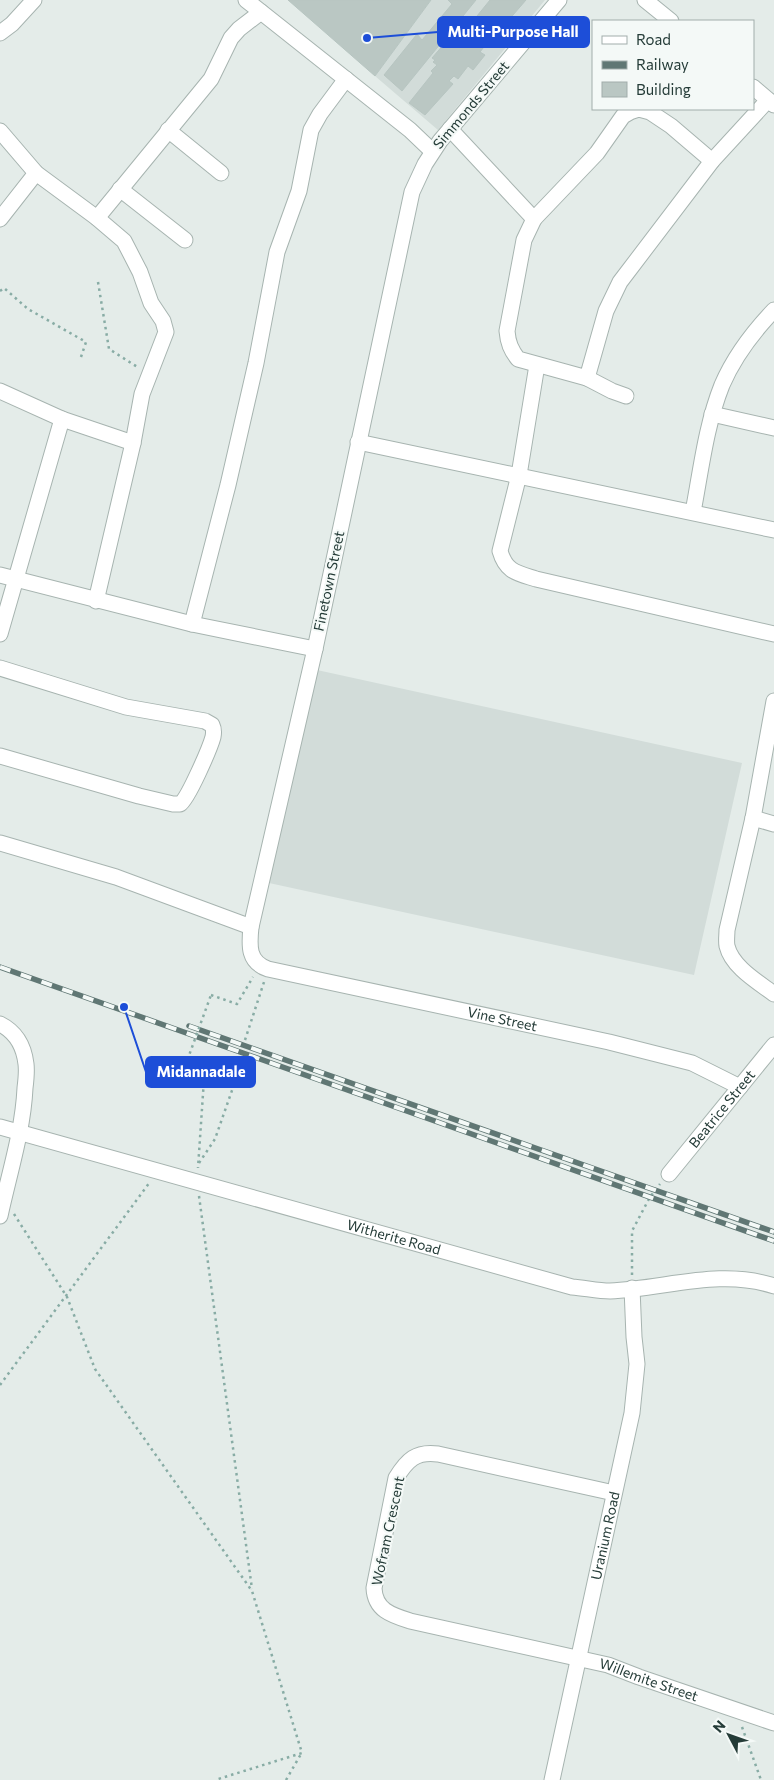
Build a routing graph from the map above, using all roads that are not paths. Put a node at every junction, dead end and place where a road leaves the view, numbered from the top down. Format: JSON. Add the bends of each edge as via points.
{"nodes":[{"id":1,"x":34,"y":0,"type":"edge"},
{"id":2,"x":246,"y":0,"type":"edge"},
{"id":3,"x":559,"y":0,"type":"edge"},
{"id":4,"x":644,"y":0,"type":"edge"},
{"id":5,"x":261,"y":12,"type":"junction"},
{"id":6,"x":670,"y":20,"type":"edge"},
{"id":7,"x":0,"y":33,"type":"edge"},
{"id":8,"x":346,"y":79,"type":"junction"},
{"id":9,"x":754,"y":89,"type":"edge"},
{"id":10,"x":771,"y":102,"type":"edge"},
{"id":11,"x":636,"y":110,"type":"edge"},
{"id":12,"x":643,"y":110,"type":"edge"},
{"id":13,"x":450,"y":129,"type":"junction"},
{"id":14,"x":168,"y":130,"type":"junction"},
{"id":15,"x":0,"y":131,"type":"edge"},
{"id":16,"x":432,"y":151,"type":"junction"},
{"id":17,"x":712,"y":160,"type":"junction"},
{"id":18,"x":36,"y":173,"type":"junction"},
{"id":19,"x":221,"y":173,"type":"dead end"},
{"id":20,"x":120,"y":189,"type":"junction"},
{"id":21,"x":412,"y":192,"type":"joint"},
{"id":22,"x":97,"y":218,"type":"junction"},
{"id":23,"x":0,"y":219,"type":"edge"},
{"id":24,"x":534,"y":219,"type":"junction"},
{"id":25,"x":185,"y":240,"type":"dead end"},
{"id":26,"x":774,"y":310,"type":"edge"},
{"id":27,"x":538,"y":365,"type":"junction"},
{"id":28,"x":587,"y":378,"type":"junction"},
{"id":29,"x":0,"y":391,"type":"edge"},
{"id":30,"x":626,"y":396,"type":"dead end"},
{"id":31,"x":712,"y":414,"type":"junction"},
{"id":32,"x":62,"y":419,"type":"junction"},
{"id":33,"x":774,"y":428,"type":"edge"},
{"id":34,"x":358,"y":442,"type":"junction"},
{"id":35,"x":133,"y":443,"type":"junction"},
{"id":36,"x":519,"y":475,"type":"junction"},
{"id":37,"x":693,"y":512,"type":"junction"},
{"id":38,"x":774,"y":530,"type":"edge"},
{"id":39,"x":0,"y":575,"type":"edge"},
{"id":40,"x":15,"y":579,"type":"junction"},
{"id":41,"x":96,"y":601,"type":"junction"},
{"id":42,"x":192,"y":624,"type":"junction"},
{"id":43,"x":0,"y":634,"type":"edge"},
{"id":44,"x":774,"y":634,"type":"edge"},
{"id":45,"x":315,"y":649,"type":"junction"},
{"id":46,"x":0,"y":668,"type":"edge"},
{"id":47,"x":774,"y":701,"type":"edge"},
{"id":48,"x":0,"y":756,"type":"edge"},
{"id":49,"x":753,"y":818,"type":"junction"},
{"id":50,"x":774,"y":824,"type":"edge"},
{"id":51,"x":0,"y":843,"type":"edge"},
{"id":52,"x":251,"y":927,"type":"junction"},
{"id":53,"x":264,"y":968,"type":"joint"},
{"id":54,"x":774,"y":994,"type":"edge"},
{"id":55,"x":0,"y":1024,"type":"edge"},
{"id":56,"x":774,"y":1045,"type":"edge"},
{"id":57,"x":740,"y":1087,"type":"junction"},
{"id":58,"x":0,"y":1127,"type":"edge"},
{"id":59,"x":20,"y":1132,"type":"junction"},
{"id":60,"x":670,"y":1174,"type":"road end"},
{"id":61,"x":0,"y":1216,"type":"edge"},
{"id":62,"x":774,"y":1286,"type":"edge"},
{"id":63,"x":632,"y":1288,"type":"junction"},
{"id":64,"x":614,"y":1493,"type":"junction"},
{"id":65,"x":579,"y":1658,"type":"junction"},
{"id":66,"x":774,"y":1723,"type":"edge"},
{"id":67,"x":552,"y":1780,"type":"edge"}],
"edges":[{"from":1,"to":7,"type":"street"},
{"from":2,"to":5,"type":"street"},
{"from":3,"to":13,"type":"street","name":"Simmonds Street"},
{"from":4,"to":6,"type":"street"},
{"from":5,"to":8,"type":"street"},
{"from":5,"to":14,"type":"street","via":[[231,38],[210,79]]},
{"from":8,"to":16,"type":"street"},
{"from":8,"to":42,"type":"street","via":[[310,130],[299,191],[277,252],[256,362]]},
{"from":9,"to":10,"type":"street"},
{"from":10,"to":17,"type":"street"},
{"from":11,"to":24,"type":"street","via":[[623,116],[597,153]]},
{"from":12,"to":17,"type":"street","via":[[671,126]]},
{"from":13,"to":16,"type":"street","name":"Simmonds Street"},
{"from":13,"to":24,"type":"street"},
{"from":14,"to":19,"type":"street"},
{"from":14,"to":20,"type":"street"},
{"from":15,"to":18,"type":"street"},
{"from":16,"to":21,"type":"street","name":"Simmonds Street"},
{"from":17,"to":28,"type":"street","via":[[620,282],[606,311]]},
{"from":18,"to":22,"type":"street"},
{"from":18,"to":23,"type":"street"},
{"from":20,"to":22,"type":"street"},
{"from":20,"to":25,"type":"street"},
{"from":21,"to":34,"type":"street","name":"Finetown Street"},
{"from":22,"to":35,"type":"street","via":[[127,245],[166,332],[142,394]]},
{"from":24,"to":27,"type":"street","via":[[524,240],[507,331],[508,342],[518,359]]},
{"from":26,"to":31,"type":"street","via":[[744,345],[722,385]]},
{"from":27,"to":28,"type":"street"},
{"from":27,"to":36,"type":"street"},
{"from":28,"to":30,"type":"street"},
{"from":29,"to":32,"type":"street"},
{"from":31,"to":33,"type":"street"},
{"from":31,"to":37,"type":"street"},
{"from":32,"to":35,"type":"street"},
{"from":32,"to":40,"type":"street"},
{"from":34,"to":36,"type":"street"},
{"from":34,"to":45,"type":"street","name":"Finetown Street"},
{"from":35,"to":41,"type":"street"},
{"from":36,"to":37,"type":"street"},
{"from":36,"to":44,"type":"street","via":[[500,551],[509,569],[536,579]]},
{"from":37,"to":38,"type":"street"},
{"from":39,"to":40,"type":"street"},
{"from":40,"to":41,"type":"street"},
{"from":40,"to":43,"type":"street"},
{"from":41,"to":42,"type":"street"},
{"from":42,"to":45,"type":"street"},
{"from":45,"to":52,"type":"street","name":"Finetown Street"},
{"from":46,"to":48,"type":"street","via":[[126,707],[205,721],[212,725],[214,731],[187,797],[180,804],[139,796]]},
{"from":47,"to":49,"type":"street"},
{"from":49,"to":50,"type":"street"},
{"from":49,"to":54,"type":"street","via":[[726,944],[738,965]]},
{"from":51,"to":52,"type":"street","via":[[116,877]]},
{"from":52,"to":53,"type":"street","name":"Finetown Street","via":[[253,959]]},
{"from":53,"to":57,"type":"street","name":"Vine Street","via":[[628,1046],[692,1063]]},
{"from":55,"to":59,"type":"street","via":[[16,1038],[26,1065]]},
{"from":56,"to":57,"type":"street","name":"Beatrice Street"},
{"from":57,"to":60,"type":"street","name":"Beatrice Street"},
{"from":58,"to":59,"type":"street","name":"Witherite Road"},
{"from":59,"to":61,"type":"street"},
{"from":59,"to":63,"type":"street","name":"Witherite Road","via":[[572,1287],[609,1291]]},
{"from":62,"to":63,"type":"street","name":"Witherite Road","via":[[729,1278]]},
{"from":63,"to":64,"type":"street","name":"Uranium Road","via":[[637,1364],[632,1413]]},
{"from":64,"to":65,"type":"street","name":"Uranium Road"},
{"from":64,"to":65,"type":"street","name":"Wofram Crescent","via":[[427,1453],[404,1464],[396,1478],[386,1525],[374,1588],[374,1598],[384,1611],[410,1621]]},
{"from":65,"to":66,"type":"street","name":"Willemite Street","via":[[608,1665]]},
{"from":65,"to":67,"type":"street","name":"Uranium Road"}]}
